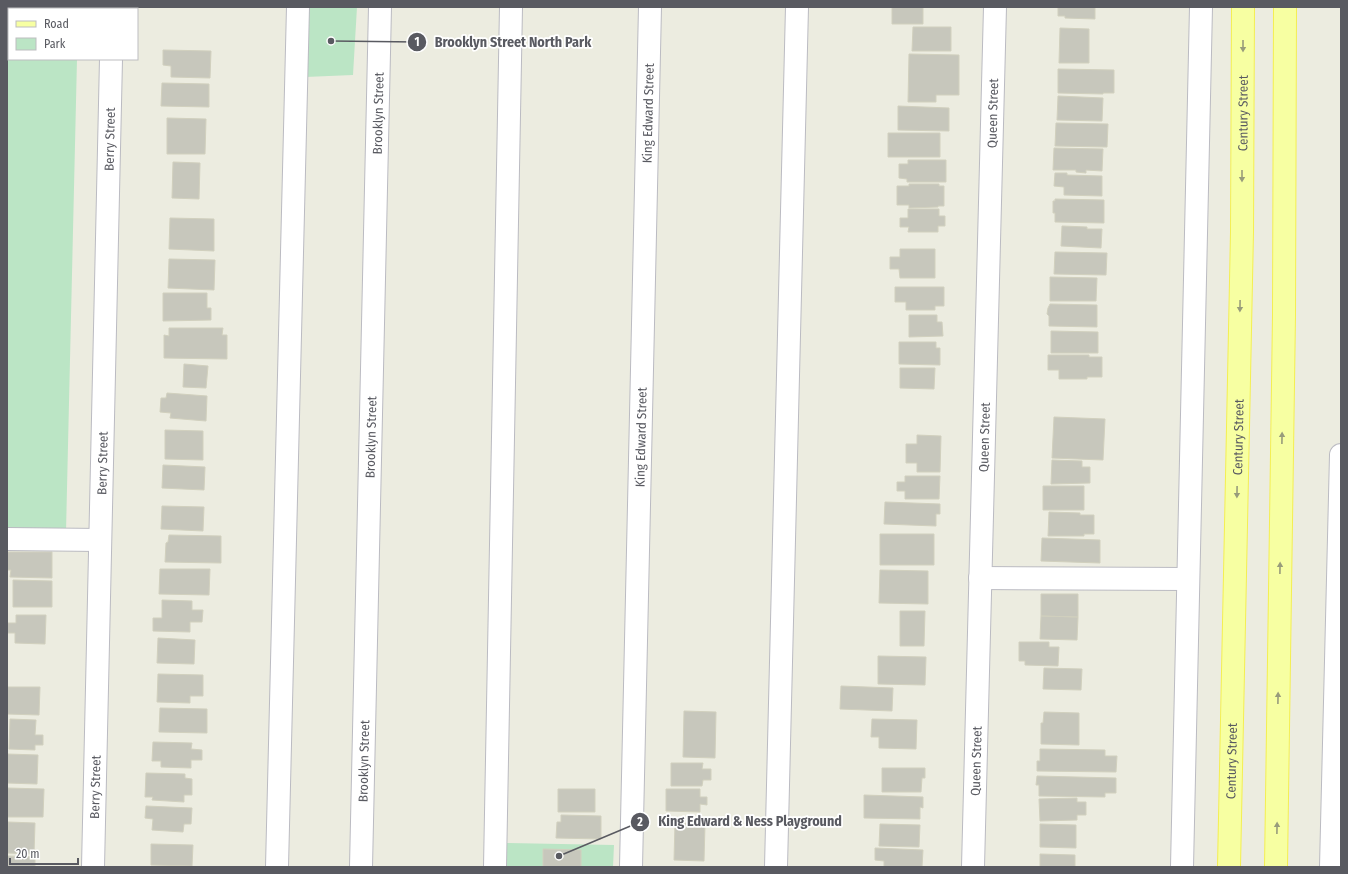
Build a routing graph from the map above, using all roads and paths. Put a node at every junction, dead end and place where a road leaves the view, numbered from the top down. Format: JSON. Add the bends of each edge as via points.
{"nodes":[{"id":1,"x":298,"y":7,"type":"edge"},
{"id":2,"x":380,"y":7,"type":"edge"},
{"id":3,"x":511,"y":7,"type":"edge"},
{"id":4,"x":650,"y":7,"type":"edge"},
{"id":5,"x":797,"y":7,"type":"edge"},
{"id":6,"x":995,"y":7,"type":"edge"},
{"id":7,"x":1201,"y":7,"type":"edge"},
{"id":8,"x":1243,"y":7,"type":"edge"},
{"id":9,"x":1285,"y":7,"type":"edge"},
{"id":10,"x":111,"y":60,"type":"edge"},
{"id":11,"x":1341,"y":454,"type":"edge"},
{"id":12,"x":7,"y":539,"type":"edge"},
{"id":13,"x":100,"y":540,"type":"junction"},
{"id":14,"x":980,"y":578,"type":"junction"},
{"id":15,"x":1188,"y":579,"type":"junction"},
{"id":16,"x":1334,"y":857,"type":"edge"},
{"id":17,"x":92,"y":867,"type":"edge"},
{"id":18,"x":277,"y":867,"type":"edge"},
{"id":19,"x":361,"y":867,"type":"edge"},
{"id":20,"x":495,"y":867,"type":"edge"},
{"id":21,"x":631,"y":867,"type":"edge"},
{"id":22,"x":776,"y":867,"type":"edge"},
{"id":23,"x":973,"y":867,"type":"edge"},
{"id":24,"x":1182,"y":867,"type":"edge"},
{"id":25,"x":1229,"y":867,"type":"edge"},
{"id":26,"x":1276,"y":867,"type":"edge"}],
"edges":[{"from":1,"to":18,"type":"street"},
{"from":2,"to":19,"type":"street","name":"Brooklyn Street"},
{"from":3,"to":20,"type":"street"},
{"from":4,"to":21,"type":"street","name":"King Edward Street"},
{"from":5,"to":22,"type":"street"},
{"from":6,"to":14,"type":"street","name":"Queen Street"},
{"from":7,"to":15,"type":"street"},
{"from":8,"to":25,"type":"main road","name":"Century Street","one_way":true,"via":[[1242,232]]},
{"from":26,"to":9,"type":"main road","one_way":true,"via":[[1284,315]]},
{"from":10,"to":13,"type":"street","name":"Berry Street"},
{"from":11,"to":16,"type":"street"},
{"from":12,"to":13,"type":"street"},
{"from":13,"to":17,"type":"street","name":"Berry Street"},
{"from":14,"to":15,"type":"street"},
{"from":14,"to":23,"type":"street","name":"Queen Street"},
{"from":15,"to":24,"type":"street"}]}
